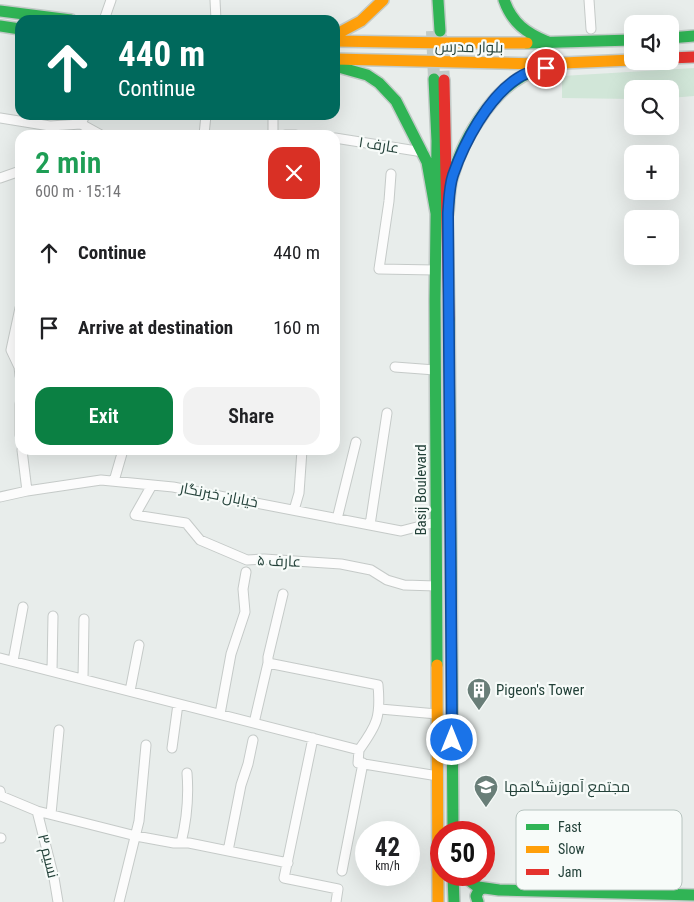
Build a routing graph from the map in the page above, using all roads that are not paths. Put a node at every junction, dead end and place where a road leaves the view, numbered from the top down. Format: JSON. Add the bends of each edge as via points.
{"nodes":[{"id":1,"x":111,"y":0,"type":"edge"},
{"id":2,"x":383,"y":0,"type":"edge"},
{"id":3,"x":430,"y":0,"type":"edge"},
{"id":4,"x":438,"y":0,"type":"edge"},
{"id":5,"x":504,"y":0,"type":"edge"},
{"id":6,"x":589,"y":0,"type":"edge"},
{"id":7,"x":215,"y":1,"type":"edge"},
{"id":8,"x":0,"y":11,"type":"edge"},
{"id":9,"x":32,"y":15,"type":"edge"},
{"id":10,"x":106,"y":15,"type":"edge"},
{"id":11,"x":216,"y":15,"type":"edge"},
{"id":12,"x":0,"y":26,"type":"edge"},
{"id":13,"x":15,"y":28,"type":"edge"},
{"id":14,"x":591,"y":29,"type":"dead end"},
{"id":15,"x":340,"y":32,"type":"edge"},
{"id":16,"x":694,"y":36,"type":"edge"},
{"id":17,"x":679,"y":37,"type":"edge"},
{"id":18,"x":624,"y":40,"type":"edge"},
{"id":19,"x":340,"y":41,"type":"edge"},
{"id":20,"x":553,"y":43,"type":"junction"},
{"id":21,"x":694,"y":57,"type":"edge"},
{"id":22,"x":679,"y":58,"type":"edge"},
{"id":23,"x":340,"y":59,"type":"edge"},
{"id":24,"x":624,"y":60,"type":"edge"},
{"id":25,"x":575,"y":63,"type":"junction"},
{"id":26,"x":340,"y":67,"type":"edge"},
{"id":27,"x":0,"y":118,"type":"edge"},
{"id":28,"x":83,"y":120,"type":"edge"},
{"id":29,"x":45,"y":130,"type":"edge"},
{"id":30,"x":52,"y":130,"type":"edge"},
{"id":31,"x":94,"y":130,"type":"edge"},
{"id":32,"x":340,"y":139,"type":"edge"},
{"id":33,"x":423,"y":152,"type":"junction"},
{"id":34,"x":15,"y":173,"type":"edge"},
{"id":35,"x":391,"y":174,"type":"dead end"},
{"id":36,"x":0,"y":178,"type":"edge"},
{"id":37,"x":436,"y":213,"type":"junction"},
{"id":38,"x":448,"y":213,"type":"junction"},
{"id":39,"x":435,"y":270,"type":"junction"},
{"id":40,"x":435,"y":333,"type":"junction"},
{"id":41,"x":450,"y":333,"type":"junction"},
{"id":42,"x":15,"y":334,"type":"edge"},
{"id":43,"x":15,"y":357,"type":"edge"},
{"id":44,"x":396,"y":367,"type":"dead end"},
{"id":45,"x":435,"y":370,"type":"junction"},
{"id":46,"x":387,"y":413,"type":"dead end"},
{"id":47,"x":356,"y":442,"type":"dead end"},
{"id":48,"x":23,"y":455,"type":"edge"},
{"id":49,"x":122,"y":455,"type":"edge"},
{"id":50,"x":302,"y":455,"type":"edge"},
{"id":51,"x":114,"y":481,"type":"junction"},
{"id":52,"x":152,"y":485,"type":"junction"},
{"id":53,"x":27,"y":491,"type":"junction"},
{"id":54,"x":0,"y":498,"type":"edge"},
{"id":55,"x":294,"y":510,"type":"junction"},
{"id":56,"x":338,"y":518,"type":"junction"},
{"id":57,"x":436,"y":522,"type":"junction"},
{"id":58,"x":370,"y":525,"type":"junction"},
{"id":59,"x":246,"y":572,"type":"dead end"},
{"id":60,"x":436,"y":586,"type":"junction"},
{"id":61,"x":283,"y":594,"type":"dead end"},
{"id":62,"x":23,"y":607,"type":"dead end"},
{"id":63,"x":54,"y":616,"type":"dead end"},
{"id":64,"x":84,"y":619,"type":"dead end"},
{"id":65,"x":139,"y":645,"type":"dead end"},
{"id":66,"x":0,"y":658,"type":"edge"},
{"id":67,"x":13,"y":661,"type":"junction"},
{"id":68,"x":268,"y":663,"type":"junction"},
{"id":69,"x":52,"y":671,"type":"junction"},
{"id":70,"x":83,"y":679,"type":"junction"},
{"id":71,"x":130,"y":691,"type":"junction"},
{"id":72,"x":178,"y":704,"type":"junction"},
{"id":73,"x":380,"y":709,"type":"junction"},
{"id":74,"x":220,"y":714,"type":"junction"},
{"id":75,"x":437,"y":714,"type":"junction"},
{"id":76,"x":254,"y":723,"type":"junction"},
{"id":77,"x":60,"y":730,"type":"dead end"},
{"id":78,"x":313,"y":738,"type":"junction"},
{"id":79,"x":253,"y":740,"type":"dead end"},
{"id":80,"x":146,"y":745,"type":"dead end"},
{"id":81,"x":172,"y":748,"type":"dead end"},
{"id":82,"x":359,"y":750,"type":"junction"},
{"id":83,"x":361,"y":763,"type":"junction"},
{"id":84,"x":187,"y":773,"type":"dead end"},
{"id":85,"x":438,"y":776,"type":"junction"},
{"id":86,"x":0,"y":792,"type":"edge"},
{"id":87,"x":0,"y":796,"type":"edge"},
{"id":88,"x":37,"y":811,"type":"junction"},
{"id":89,"x":51,"y":814,"type":"junction"},
{"id":90,"x":453,"y":821,"type":"edge"},
{"id":91,"x":136,"y":836,"type":"junction"},
{"id":92,"x":181,"y":843,"type":"junction"},
{"id":93,"x":228,"y":851,"type":"junction"},
{"id":94,"x":288,"y":863,"type":"junction"},
{"id":95,"x":342,"y":871,"type":"dead end"},
{"id":96,"x":453,"y":886,"type":"edge"},
{"id":97,"x":476,"y":886,"type":"edge"},
{"id":98,"x":484,"y":888,"type":"junction"},
{"id":99,"x":694,"y":895,"type":"edge"},
{"id":100,"x":58,"y":902,"type":"edge"},
{"id":101,"x":119,"y":902,"type":"edge"},
{"id":102,"x":336,"y":902,"type":"edge"},
{"id":103,"x":438,"y":902,"type":"edge"},
{"id":104,"x":454,"y":902,"type":"edge"},
{"id":105,"x":478,"y":902,"type":"edge"}],
"edges":[{"from":1,"to":10,"type":"street"},
{"from":2,"to":15,"type":"main road","via":[[376,10]]},
{"from":3,"to":4,"type":"main road","via":[[436,31]]},
{"from":5,"to":20,"type":"main road","via":[[514,22],[529,35]]},
{"from":6,"to":14,"type":"street"},
{"from":7,"to":11,"type":"street"},
{"from":8,"to":9,"type":"main road"},
{"from":12,"to":13,"type":"main road"},
{"from":16,"to":17,"type":"main road"},
{"from":18,"to":20,"type":"main road","name":"بلوار مدرس"},
{"from":19,"to":20,"type":"main road","name":"بلوار مدرس"},
{"from":21,"to":22,"type":"main road"},
{"from":23,"to":25,"type":"main road","name":"بلوار مدرس"},
{"from":24,"to":25,"type":"main road","name":"بلوار مدرس"},
{"from":25,"to":38,"type":"main road","via":[[532,71],[518,78],[498,96],[483,115],[452,177]]},
{"from":26,"to":33,"type":"main road","via":[[379,82],[396,101]]},
{"from":27,"to":29,"type":"street"},
{"from":28,"to":30,"type":"street"},
{"from":28,"to":31,"type":"street"},
{"from":32,"to":33,"type":"street","name":"عارف ۱"},
{"from":33,"to":37,"type":"main road"},
{"from":34,"to":36,"type":"street"},
{"from":35,"to":39,"type":"street","via":[[379,270]]},
{"from":37,"to":38,"type":"main road","name":"Basij Boulevard","via":[[439,79]]},
{"from":37,"to":39,"type":"main road","name":"Basij Boulevard"},
{"from":38,"to":41,"type":"main road","name":"Basij Boulevard"},
{"from":39,"to":40,"type":"main road","name":"Basij Boulevard"},
{"from":40,"to":41,"type":"main road"},
{"from":40,"to":45,"type":"main road","name":"Basij Boulevard"},
{"from":41,"to":90,"type":"main road","name":"Basij Boulevard"},
{"from":42,"to":43,"type":"street","via":[[12,350]]},
{"from":44,"to":45,"type":"street"},
{"from":45,"to":57,"type":"main road","name":"Basij Boulevard"},
{"from":46,"to":58,"type":"street"},
{"from":47,"to":56,"type":"street"},
{"from":48,"to":53,"type":"street"},
{"from":49,"to":51,"type":"street"},
{"from":50,"to":55,"type":"street","via":[[299,493]]},
{"from":51,"to":52,"type":"street","name":"خیابان خبرنگار"},
{"from":51,"to":53,"type":"street","name":"خیابان خبرنگار"},
{"from":52,"to":55,"type":"street","name":"خیابان خبرنگار","via":[[173,486]]},
{"from":52,"to":60,"type":"street","name":"عارف ۵","via":[[135,515],[186,523],[200,540],[247,560],[341,564],[371,570],[404,585]]},
{"from":53,"to":54,"type":"street","name":"خیابان خبرنگار"},
{"from":55,"to":56,"type":"street","name":"خیابان خبرنگار"},
{"from":56,"to":58,"type":"street","name":"خیابان خبرنگار"},
{"from":57,"to":58,"type":"street","name":"خیابان خبرنگار","via":[[400,531]]},
{"from":57,"to":60,"type":"main road","name":"Basij Boulevard"},
{"from":59,"to":74,"type":"street","via":[[243,589],[245,612],[231,654]]},
{"from":60,"to":75,"type":"main road","name":"Basij Boulevard"},
{"from":61,"to":68,"type":"street"},
{"from":62,"to":67,"type":"street"},
{"from":63,"to":69,"type":"street"},
{"from":64,"to":70,"type":"street"},
{"from":65,"to":71,"type":"street"},
{"from":66,"to":67,"type":"street"},
{"from":67,"to":69,"type":"street"},
{"from":68,"to":73,"type":"street","via":[[378,685]]},
{"from":68,"to":76,"type":"street"},
{"from":69,"to":70,"type":"street"},
{"from":70,"to":71,"type":"street"},
{"from":71,"to":72,"type":"street"},
{"from":72,"to":74,"type":"street"},
{"from":72,"to":81,"type":"street"},
{"from":73,"to":75,"type":"street"},
{"from":73,"to":82,"type":"street","via":[[372,732]]},
{"from":74,"to":76,"type":"street"},
{"from":75,"to":85,"type":"main road","name":"Basij Boulevard"},
{"from":76,"to":78,"type":"street"},
{"from":77,"to":89,"type":"street"},
{"from":78,"to":82,"type":"street"},
{"from":78,"to":94,"type":"street"},
{"from":79,"to":93,"type":"street"},
{"from":80,"to":91,"type":"street"},
{"from":82,"to":83,"type":"street"},
{"from":83,"to":85,"type":"street"},
{"from":83,"to":95,"type":"street"},
{"from":84,"to":92,"type":"street","via":[[189,796]]},
{"from":85,"to":103,"type":"main road","name":"Basij Boulevard"},
{"from":86,"to":87,"type":"street"},
{"from":87,"to":88,"type":"street"},
{"from":88,"to":89,"type":"street"},
{"from":88,"to":100,"type":"street","name":"نسیم ۳"},
{"from":89,"to":91,"type":"street"},
{"from":91,"to":92,"type":"street"},
{"from":91,"to":101,"type":"street"},
{"from":92,"to":93,"type":"street"},
{"from":93,"to":94,"type":"street"},
{"from":94,"to":102,"type":"street","via":[[284,878],[338,888]]},
{"from":96,"to":104,"type":"main road"},
{"from":97,"to":98,"type":"main road"},
{"from":98,"to":99,"type":"main road","via":[[528,892]]},
{"from":98,"to":105,"type":"main road","via":[[476,896]]}]}
